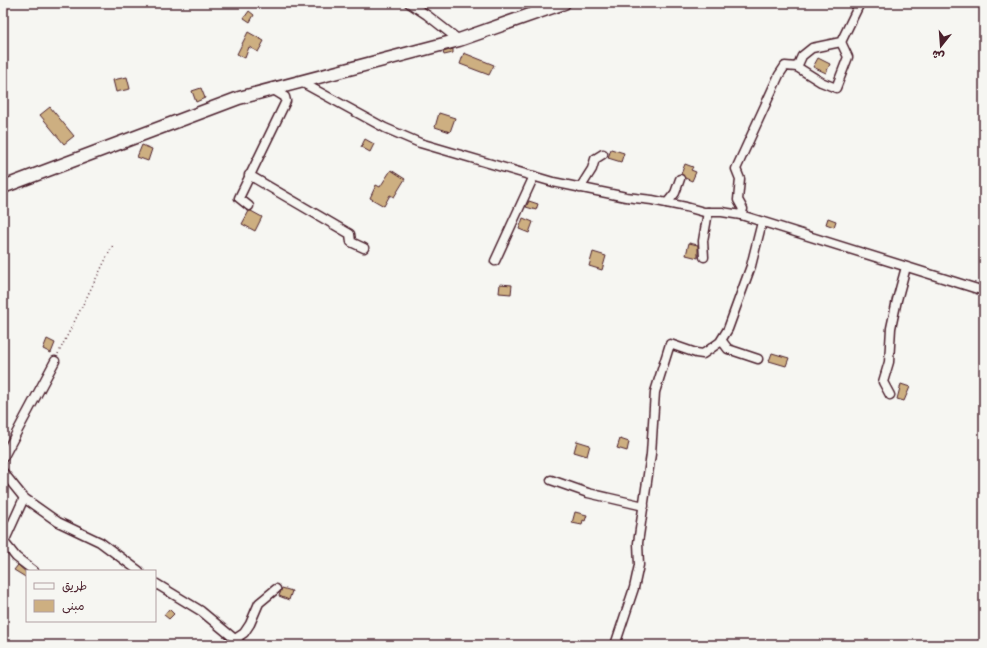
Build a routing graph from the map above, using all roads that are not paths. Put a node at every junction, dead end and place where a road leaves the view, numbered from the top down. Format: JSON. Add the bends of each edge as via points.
{"nodes":[{"id":1,"x":409,"y":3,"type":"edge"},
{"id":2,"x":564,"y":3,"type":"edge"},
{"id":3,"x":860,"y":3,"type":"edge"},
{"id":4,"x":459,"y":40,"type":"junction"},
{"id":5,"x":841,"y":42,"type":"junction"},
{"id":6,"x":797,"y":67,"type":"junction"},
{"id":7,"x":301,"y":82,"type":"junction"},
{"id":8,"x":272,"y":89,"type":"junction"},
{"id":9,"x":603,"y":154,"type":"dead end"},
{"id":10,"x":250,"y":175,"type":"junction"},
{"id":11,"x":534,"y":176,"type":"junction"},
{"id":12,"x":680,"y":179,"type":"dead end"},
{"id":13,"x":3,"y":187,"type":"edge"},
{"id":14,"x":580,"y":188,"type":"junction"},
{"id":15,"x":667,"y":203,"type":"junction"},
{"id":16,"x":249,"y":206,"type":"dead end"},
{"id":17,"x":708,"y":212,"type":"junction"},
{"id":18,"x":741,"y":215,"type":"junction"},
{"id":19,"x":762,"y":222,"type":"junction"},
{"id":20,"x":364,"y":248,"type":"dead end"},
{"id":21,"x":704,"y":257,"type":"dead end"},
{"id":22,"x":495,"y":261,"type":"dead end"},
{"id":23,"x":906,"y":267,"type":"junction"},
{"id":24,"x":984,"y":291,"type":"edge"},
{"id":25,"x":722,"y":341,"type":"junction"},
{"id":26,"x":758,"y":359,"type":"dead end"},
{"id":27,"x":55,"y":361,"type":"road end"},
{"id":28,"x":890,"y":395,"type":"dead end"},
{"id":29,"x":3,"y":458,"type":"edge"},
{"id":30,"x":3,"y":472,"type":"edge"},
{"id":31,"x":551,"y":480,"type":"dead end"},
{"id":32,"x":24,"y":498,"type":"junction"},
{"id":33,"x":644,"y":506,"type":"junction"},
{"id":34,"x":3,"y":543,"type":"edge"},
{"id":35,"x":33,"y":570,"type":"edge"},
{"id":36,"x":138,"y":570,"type":"edge"},
{"id":37,"x":156,"y":584,"type":"edge"},
{"id":38,"x":276,"y":589,"type":"dead end"},
{"id":39,"x":235,"y":638,"type":"junction"},
{"id":40,"x":242,"y":645,"type":"edge"},
{"id":41,"x":615,"y":645,"type":"edge"}],
"edges":[{"from":1,"to":4,"type":"street"},
{"from":2,"to":4,"type":"street"},
{"from":3,"to":5,"type":"street"},
{"from":4,"to":7,"type":"street"},
{"from":5,"to":6,"type":"street","via":[[812,48],[802,56]]},
{"from":5,"to":6,"type":"street","via":[[848,57],[836,88]]},
{"from":6,"to":18,"type":"street","via":[[784,66],[736,168],[740,180],[738,200],[743,209]]},
{"from":7,"to":8,"type":"street"},
{"from":7,"to":11,"type":"street","via":[[385,128],[420,143]]},
{"from":8,"to":10,"type":"street","via":[[286,100]]},
{"from":8,"to":13,"type":"street","via":[[239,98]]},
{"from":9,"to":14,"type":"street","via":[[595,159]]},
{"from":10,"to":16,"type":"street","via":[[238,198]]},
{"from":10,"to":20,"type":"street","via":[[350,234],[351,242]]},
{"from":11,"to":14,"type":"street"},
{"from":11,"to":22,"type":"street"},
{"from":12,"to":15,"type":"street","via":[[675,193]]},
{"from":14,"to":15,"type":"street","via":[[626,198]]},
{"from":15,"to":17,"type":"street"},
{"from":17,"to":18,"type":"street"},
{"from":17,"to":21,"type":"street","via":[[703,242]]},
{"from":18,"to":19,"type":"street"},
{"from":19,"to":23,"type":"street"},
{"from":19,"to":25,"type":"street","via":[[751,266]]},
{"from":23,"to":24,"type":"street"},
{"from":23,"to":28,"type":"street","via":[[891,328],[889,362],[883,382]]},
{"from":25,"to":26,"type":"street","via":[[728,349]]},
{"from":25,"to":33,"type":"street","via":[[703,354],[670,344],[655,392]]},
{"from":27,"to":29,"type":"street"},
{"from":30,"to":32,"type":"street"},
{"from":31,"to":33,"type":"street","via":[[588,493]]},
{"from":32,"to":34,"type":"street"},
{"from":32,"to":36,"type":"street","via":[[58,522],[100,542]]},
{"from":33,"to":41,"type":"street","via":[[638,543],[639,565]]},
{"from":34,"to":35,"type":"street"},
{"from":37,"to":39,"type":"street","via":[[201,611]]},
{"from":38,"to":39,"type":"street","via":[[259,603],[244,633]]},
{"from":39,"to":40,"type":"street"}]}
